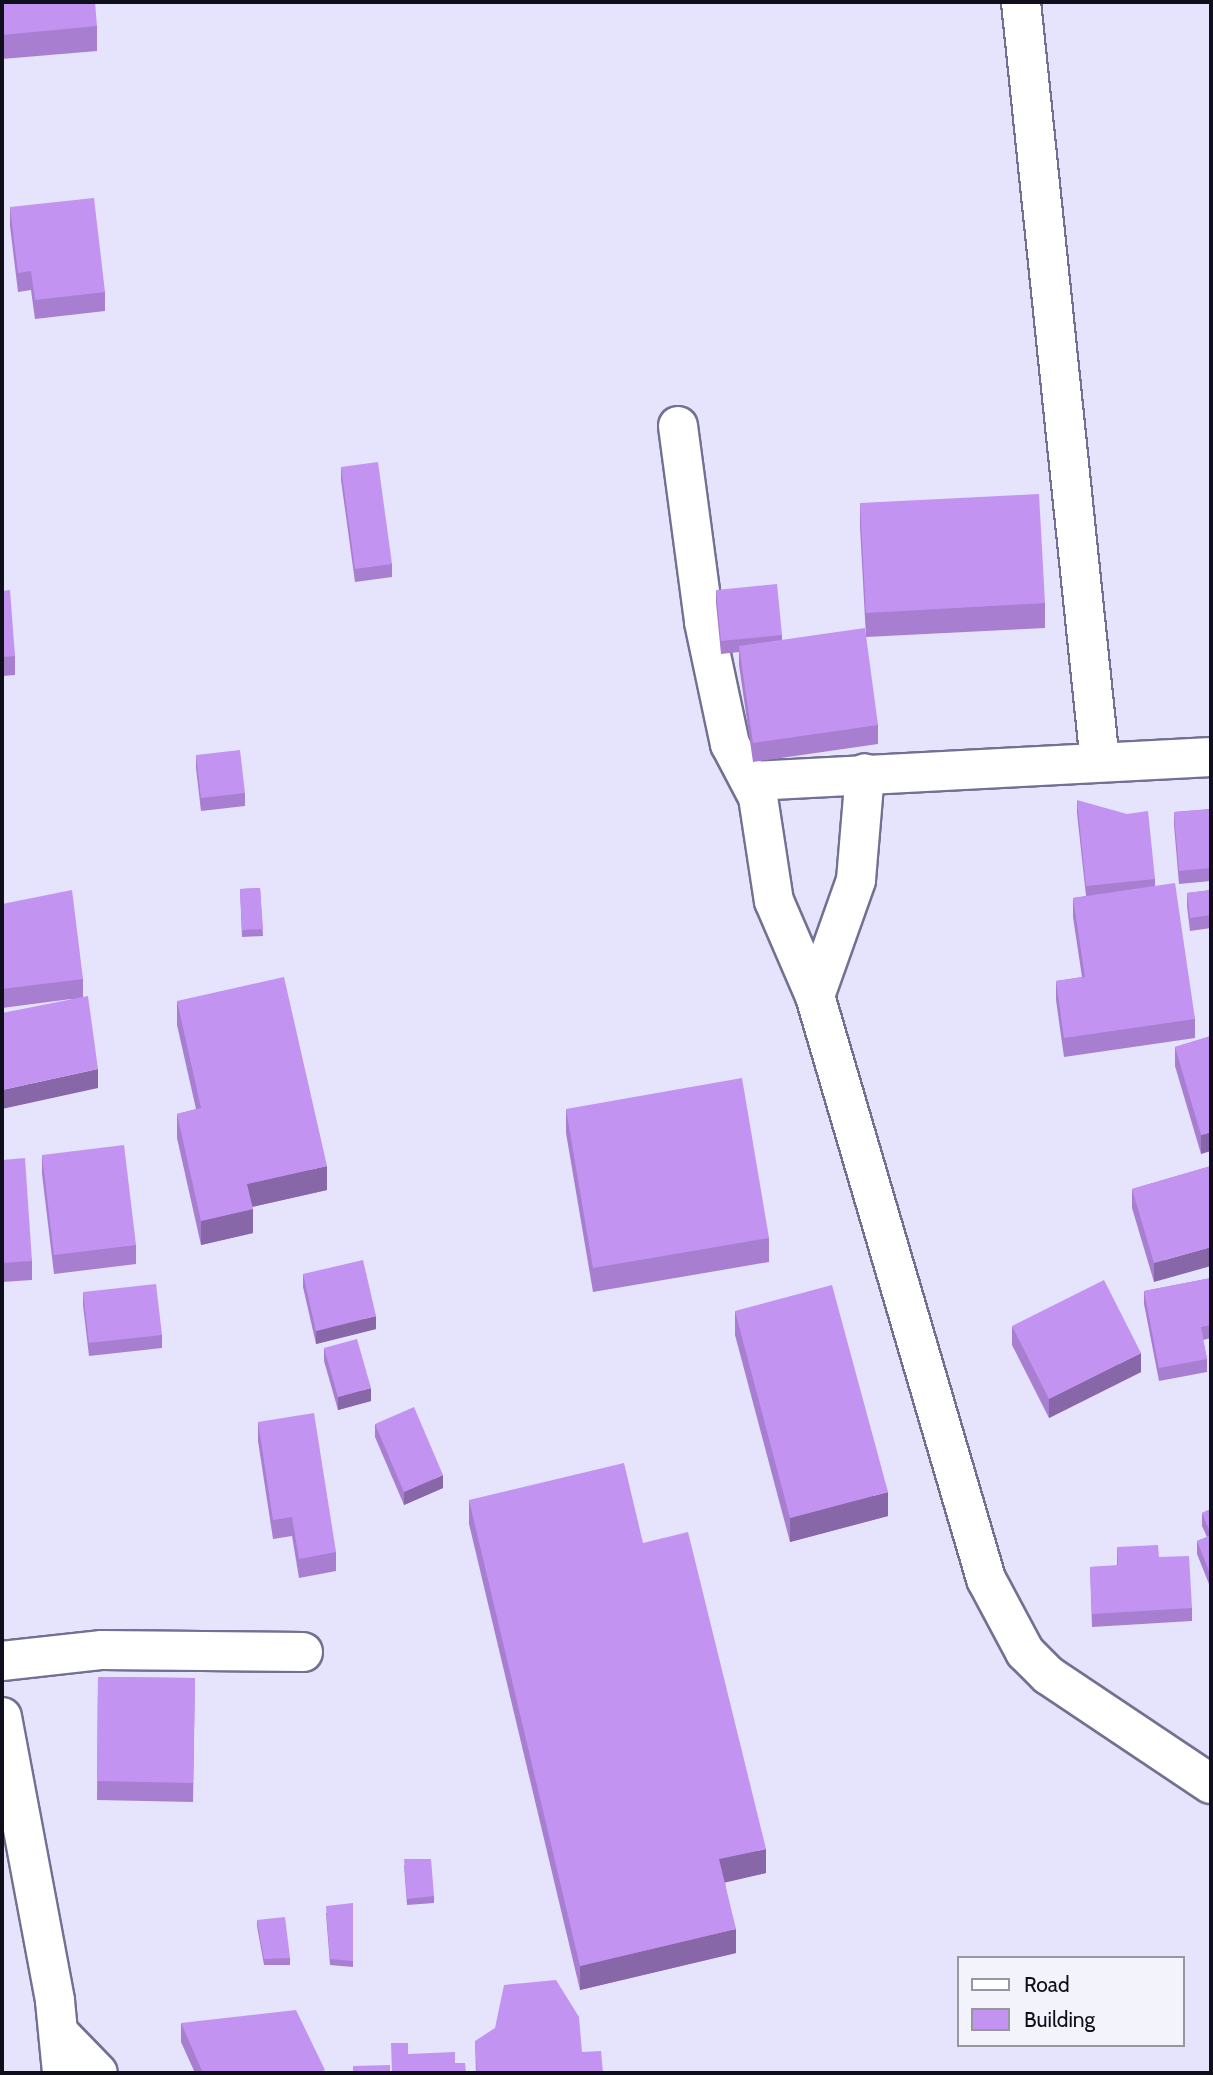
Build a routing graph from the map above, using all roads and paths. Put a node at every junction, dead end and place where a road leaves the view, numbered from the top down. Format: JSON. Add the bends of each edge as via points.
{"nodes":[{"id":1,"x":1021,"y":2,"type":"edge"},
{"id":2,"x":678,"y":426,"type":"dead end"},
{"id":3,"x":1211,"y":757,"type":"edge"},
{"id":4,"x":1100,"y":762,"type":"junction"},
{"id":5,"x":865,"y":773,"type":"junction"},
{"id":6,"x":752,"y":781,"type":"junction"},
{"id":7,"x":815,"y":996,"type":"junction"},
{"id":8,"x":303,"y":1652,"type":"dead end"},
{"id":9,"x":2,"y":1661,"type":"edge"},
{"id":10,"x":2,"y":1717,"type":"edge"},
{"id":11,"x":1211,"y":1784,"type":"edge"},
{"id":12,"x":60,"y":2034,"type":"junction"},
{"id":13,"x":62,"y":2073,"type":"edge"},
{"id":14,"x":98,"y":2073,"type":"edge"}],
"edges":[{"from":1,"to":4,"type":"street"},
{"from":2,"to":6,"type":"street","via":[[704,622],[730,744]]},
{"from":3,"to":4,"type":"street"},
{"from":4,"to":5,"type":"street"},
{"from":5,"to":6,"type":"street"},
{"from":5,"to":7,"type":"street","via":[[856,880]]},
{"from":6,"to":7,"type":"street","via":[[763,815],[774,901]]},
{"from":7,"to":11,"type":"street","via":[[962,1505],[985,1579],[1005,1621],[1025,1652],[1048,1675]]},
{"from":8,"to":9,"type":"street","via":[[102,1650]]},
{"from":10,"to":12,"type":"street"},
{"from":12,"to":13,"type":"street"},
{"from":12,"to":14,"type":"street"}]}
